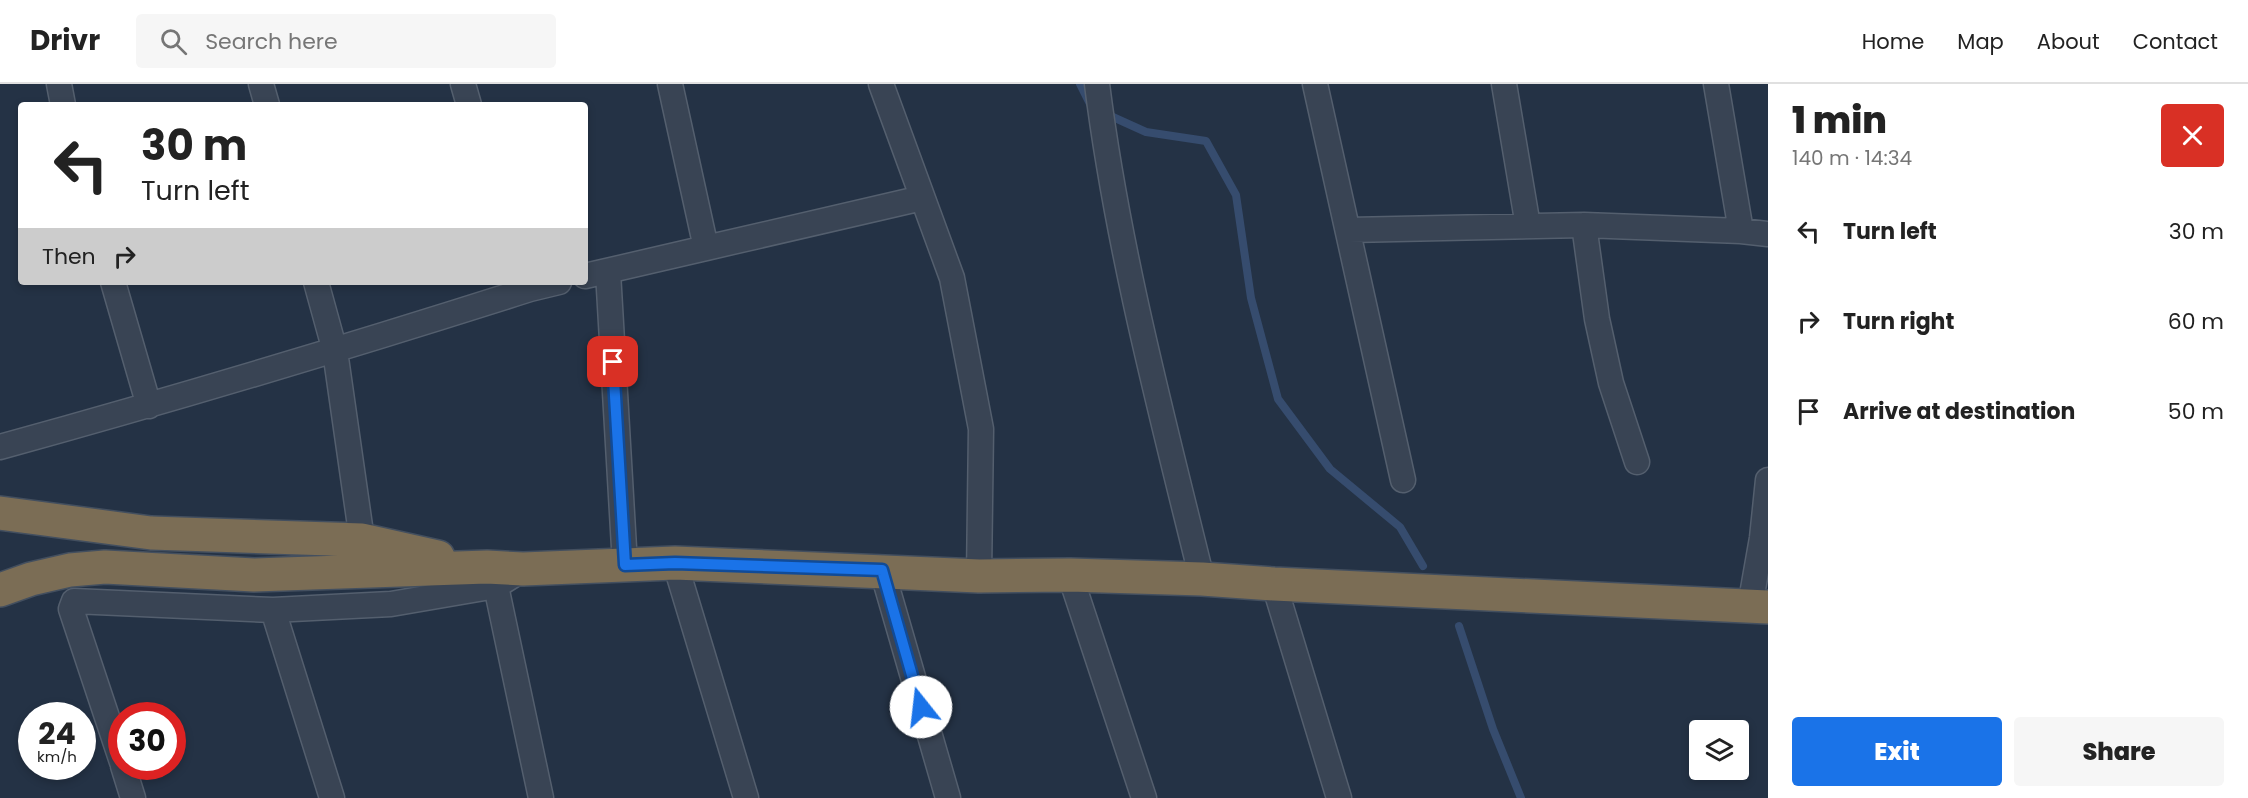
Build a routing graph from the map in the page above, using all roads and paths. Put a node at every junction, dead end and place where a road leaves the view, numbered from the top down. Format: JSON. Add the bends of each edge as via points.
{"nodes":[{"id":1,"x":59,"y":84,"type":"edge"},
{"id":2,"x":261,"y":84,"type":"edge"},
{"id":3,"x":463,"y":84,"type":"edge"},
{"id":4,"x":670,"y":84,"type":"edge"},
{"id":5,"x":881,"y":84,"type":"edge"},
{"id":6,"x":1096,"y":84,"type":"edge"},
{"id":7,"x":1315,"y":84,"type":"edge"},
{"id":8,"x":1504,"y":84,"type":"edge"},
{"id":9,"x":1716,"y":84,"type":"edge"},
{"id":10,"x":62,"y":102,"type":"edge"},
{"id":11,"x":266,"y":102,"type":"edge"},
{"id":12,"x":468,"y":102,"type":"edge"},
{"id":13,"x":922,"y":198,"type":"junction"},
{"id":14,"x":1584,"y":225,"type":"junction"},
{"id":15,"x":1528,"y":226,"type":"junction"},
{"id":16,"x":1349,"y":230,"type":"junction"},
{"id":17,"x":1741,"y":231,"type":"junction"},
{"id":18,"x":1768,"y":234,"type":"edge"},
{"id":19,"x":706,"y":248,"type":"junction"},
{"id":20,"x":597,"y":274,"type":"edge"},
{"id":21,"x":113,"y":285,"type":"edge"},
{"id":22,"x":317,"y":285,"type":"edge"},
{"id":23,"x":528,"y":285,"type":"edge"},
{"id":24,"x":335,"y":351,"type":"junction"},
{"id":25,"x":149,"y":406,"type":"junction"},
{"id":26,"x":0,"y":447,"type":"edge"},
{"id":27,"x":1637,"y":462,"type":"dead end"},
{"id":28,"x":1403,"y":480,"type":"dead end"},
{"id":29,"x":1768,"y":480,"type":"edge"},
{"id":30,"x":0,"y":513,"type":"edge"},
{"id":31,"x":362,"y":540,"type":"junction"},
{"id":32,"x":675,"y":563,"type":"junction"},
{"id":33,"x":625,"y":565,"type":"junction"},
{"id":34,"x":882,"y":570,"type":"junction"},
{"id":35,"x":502,"y":574,"type":"junction"},
{"id":36,"x":1070,"y":575,"type":"junction"},
{"id":37,"x":979,"y":576,"type":"junction"},
{"id":38,"x":1202,"y":579,"type":"junction"},
{"id":39,"x":1275,"y":584,"type":"junction"},
{"id":40,"x":0,"y":590,"type":"edge"},
{"id":41,"x":1759,"y":606,"type":"edge"},
{"id":42,"x":273,"y":610,"type":"junction"},
{"id":43,"x":108,"y":720,"type":"edge"},
{"id":44,"x":127,"y":780,"type":"edge"},
{"id":45,"x":133,"y":798,"type":"edge"},
{"id":46,"x":332,"y":798,"type":"edge"},
{"id":47,"x":541,"y":798,"type":"edge"},
{"id":48,"x":746,"y":798,"type":"edge"},
{"id":49,"x":948,"y":798,"type":"edge"},
{"id":50,"x":1144,"y":798,"type":"edge"},
{"id":51,"x":1339,"y":798,"type":"edge"}],
"edges":[{"from":1,"to":10,"type":"street"},
{"from":2,"to":11,"type":"street"},
{"from":3,"to":12,"type":"street"},
{"from":4,"to":19,"type":"street"},
{"from":5,"to":13,"type":"street"},
{"from":6,"to":38,"type":"street","via":[[1106,158],[1161,413]]},
{"from":7,"to":16,"type":"street"},
{"from":8,"to":15,"type":"street"},
{"from":9,"to":17,"type":"street"},
{"from":13,"to":19,"type":"street"},
{"from":13,"to":37,"type":"street","via":[[952,278],[981,429]]},
{"from":14,"to":15,"type":"street"},
{"from":14,"to":17,"type":"street"},
{"from":14,"to":27,"type":"street","via":[[1597,319],[1611,383]]},
{"from":15,"to":16,"type":"street"},
{"from":16,"to":28,"type":"street"},
{"from":17,"to":18,"type":"street"},
{"from":19,"to":20,"type":"street"},
{"from":20,"to":33,"type":"street"},
{"from":21,"to":25,"type":"street"},
{"from":22,"to":24,"type":"street"},
{"from":23,"to":24,"type":"street"},
{"from":24,"to":25,"type":"street"},
{"from":24,"to":31,"type":"street"},
{"from":25,"to":26,"type":"street"},
{"from":29,"to":41,"type":"street"},
{"from":30,"to":31,"type":"highway","via":[[151,532]]},
{"from":31,"to":35,"type":"highway"},
{"from":32,"to":33,"type":"highway"},
{"from":32,"to":34,"type":"highway"},
{"from":32,"to":48,"type":"street"},
{"from":33,"to":35,"type":"highway"},
{"from":34,"to":37,"type":"highway"},
{"from":34,"to":49,"type":"street"},
{"from":35,"to":40,"type":"highway","via":[[254,575],[105,567],[70,570]]},
{"from":35,"to":42,"type":"street","via":[[391,604]]},
{"from":35,"to":47,"type":"street"},
{"from":36,"to":37,"type":"highway"},
{"from":36,"to":38,"type":"highway"},
{"from":36,"to":50,"type":"street"},
{"from":38,"to":39,"type":"highway"},
{"from":39,"to":41,"type":"highway"},
{"from":39,"to":51,"type":"street"},
{"from":42,"to":43,"type":"street","via":[[79,600],[72,604]]},
{"from":42,"to":46,"type":"street"},
{"from":44,"to":45,"type":"street"}]}
